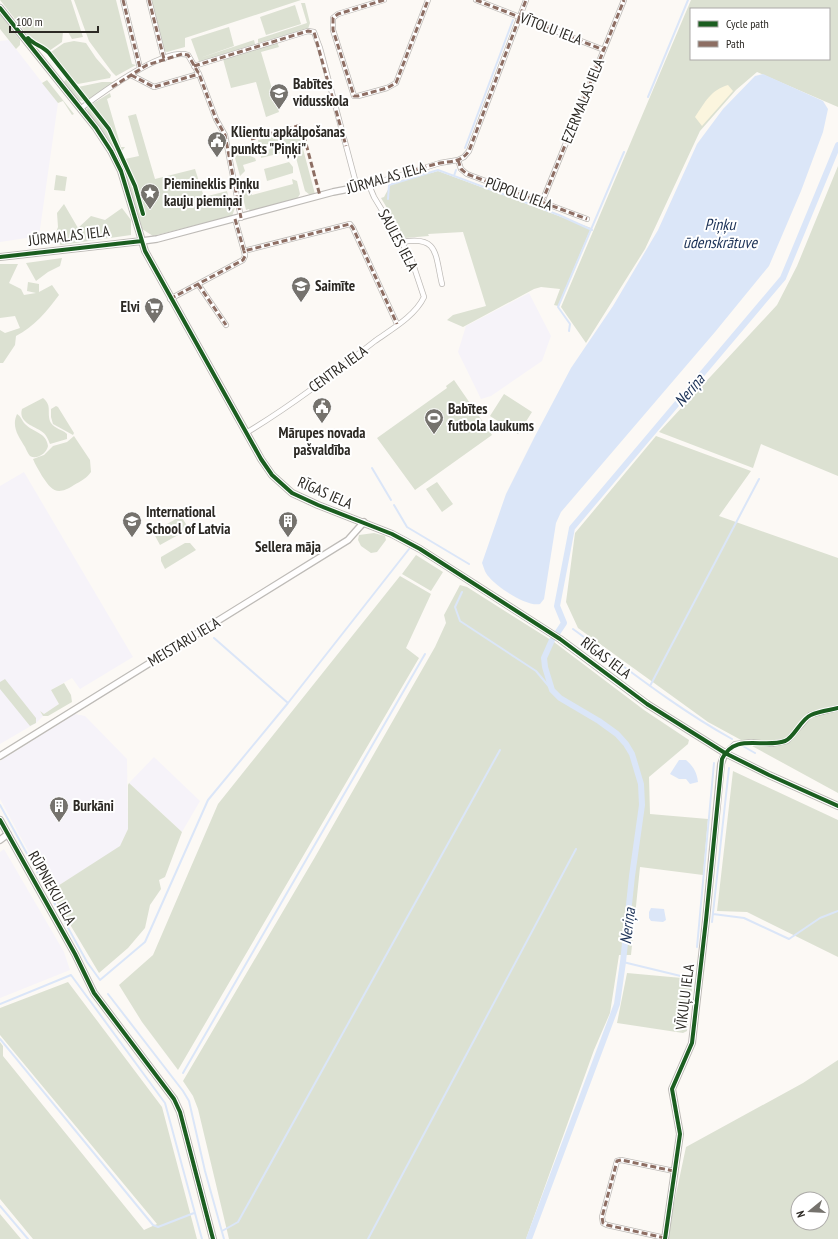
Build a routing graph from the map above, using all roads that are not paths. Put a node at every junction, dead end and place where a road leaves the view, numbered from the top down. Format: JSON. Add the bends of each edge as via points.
{"nodes":[{"id":1,"x":123,"y":0,"type":"edge"},
{"id":2,"x":149,"y":0,"type":"edge"},
{"id":3,"x":384,"y":0,"type":"edge"},
{"id":4,"x":428,"y":0,"type":"edge"},
{"id":5,"x":476,"y":0,"type":"edge"},
{"id":6,"x":526,"y":0,"type":"edge"},
{"id":7,"x":624,"y":0,"type":"edge"},
{"id":8,"x":0,"y":8,"type":"edge"},
{"id":9,"x":520,"y":17,"type":"junction"},
{"id":10,"x":604,"y":50,"type":"junction"},
{"id":11,"x":164,"y":59,"type":"junction"},
{"id":12,"x":194,"y":66,"type":"junction"},
{"id":13,"x":140,"y":68,"type":"junction"},
{"id":14,"x":199,"y":74,"type":"junction"},
{"id":15,"x":130,"y":75,"type":"junction"},
{"id":16,"x":80,"y":109,"type":"junction"},
{"id":17,"x":458,"y":160,"type":"junction"},
{"id":18,"x":369,"y":185,"type":"junction"},
{"id":19,"x":357,"y":187,"type":"junction"},
{"id":20,"x":542,"y":202,"type":"junction"},
{"id":21,"x":238,"y":218,"type":"junction"},
{"id":22,"x":587,"y":219,"type":"dead end"},
{"id":23,"x":142,"y":241,"type":"junction"},
{"id":24,"x":402,"y":242,"type":"junction"},
{"id":25,"x":244,"y":251,"type":"junction"},
{"id":26,"x":0,"y":257,"type":"edge"},
{"id":27,"x":198,"y":284,"type":"junction"},
{"id":28,"x":442,"y":284,"type":"dead end"},
{"id":29,"x":424,"y":297,"type":"joint"},
{"id":30,"x":170,"y":299,"type":"junction"},
{"id":31,"x":397,"y":324,"type":"junction"},
{"id":32,"x":226,"y":325,"type":"dead end"},
{"id":33,"x":246,"y":433,"type":"junction"},
{"id":34,"x":364,"y":522,"type":"junction"},
{"id":35,"x":838,"y":708,"type":"edge"},
{"id":36,"x":725,"y":753,"type":"junction"},
{"id":37,"x":0,"y":756,"type":"edge"},
{"id":38,"x":838,"y":806,"type":"edge"},
{"id":39,"x":0,"y":820,"type":"edge"},
{"id":40,"x":8,"y":834,"type":"junction"},
{"id":41,"x":0,"y":840,"type":"edge"},
{"id":42,"x":674,"y":1172,"type":"junction"},
{"id":43,"x":665,"y":1238,"type":"edge"},
{"id":44,"x":213,"y":1239,"type":"edge"}],
"edges":[{"from":1,"to":13,"type":"street"},
{"from":2,"to":11,"type":"street"},
{"from":3,"to":4,"type":"street","via":[[338,14],[333,18],[333,30],[354,96],[387,88],[396,83]]},
{"from":5,"to":9,"type":"street","name":"VĪTOLU IELA"},
{"from":6,"to":9,"type":"street"},
{"from":7,"to":10,"type":"street","name":"EZERMALAS IELA"},
{"from":8,"to":16,"type":"main road","name":"RĪGAS IELA"},
{"from":9,"to":10,"type":"street","name":"VĪTOLU IELA"},
{"from":9,"to":17,"type":"street","via":[[469,150]]},
{"from":10,"to":20,"type":"street","name":"EZERMALAS IELA"},
{"from":11,"to":12,"type":"street","via":[[187,54]]},
{"from":11,"to":13,"type":"street"},
{"from":12,"to":14,"type":"street"},
{"from":12,"to":19,"type":"street","via":[[308,31],[314,32]]},
{"from":13,"to":15,"type":"street"},
{"from":14,"to":15,"type":"street","via":[[154,87]]},
{"from":14,"to":21,"type":"street","via":[[216,119],[225,135]]},
{"from":15,"to":16,"type":"street"},
{"from":16,"to":23,"type":"main road","name":"RĪGAS IELA","via":[[99,132],[114,157]]},
{"from":17,"to":18,"type":"street","name":"JŪRMALAS IELA"},
{"from":17,"to":20,"type":"street","name":"PŪPOLU IELA","via":[[461,169],[467,174]]},
{"from":18,"to":19,"type":"street","name":"JŪRMALAS IELA"},
{"from":18,"to":24,"type":"street","name":"SAULES IELA"},
{"from":19,"to":21,"type":"street","name":"JŪRMALAS IELA"},
{"from":20,"to":22,"type":"street","name":"PŪPOLU IELA"},
{"from":21,"to":23,"type":"street","name":"JŪRMALAS IELA","via":[[157,240]]},
{"from":21,"to":25,"type":"street"},
{"from":23,"to":26,"type":"main road","name":"JŪRMALAS IELA"},
{"from":23,"to":30,"type":"main road","name":"RĪGAS IELA"},
{"from":24,"to":28,"type":"street","via":[[416,239],[427,242],[434,249]]},
{"from":24,"to":29,"type":"street","name":"SAULES IELA","via":[[411,258]]},
{"from":25,"to":27,"type":"street","via":[[243,260]]},
{"from":25,"to":31,"type":"street","via":[[350,224]]},
{"from":27,"to":30,"type":"street"},
{"from":27,"to":32,"type":"street"},
{"from":29,"to":31,"type":"street","name":"CENTRA IELA","via":[[415,311]]},
{"from":30,"to":33,"type":"main road","name":"RĪGAS IELA"},
{"from":31,"to":33,"type":"street","name":"CENTRA IELA","via":[[331,375]]},
{"from":33,"to":34,"type":"main road","name":"RĪGAS IELA","via":[[267,469],[292,493]]},
{"from":34,"to":36,"type":"main road","name":"RĪGAS IELA","via":[[433,557],[560,639],[648,704]]},
{"from":34,"to":37,"type":"street","name":"MEISTARU IELA","via":[[348,540]]},
{"from":35,"to":36,"type":"street","via":[[810,715],[787,741],[772,744],[735,744]]},
{"from":36,"to":38,"type":"main road","name":"RĪGAS IELA"},
{"from":36,"to":42,"type":"street","name":"VĪKUĻU IELA","via":[[721,764],[692,1042],[672,1089],[680,1134]]},
{"from":39,"to":40,"type":"street","name":"RŪPNIEKU IELA"},
{"from":40,"to":41,"type":"street"},
{"from":40,"to":44,"type":"street","name":"RŪPNIEKU IELA","via":[[94,992],[174,1099],[180,1112]]},
{"from":42,"to":43,"type":"street","name":"VĪKUĻU IELA"},
{"from":42,"to":43,"type":"street","via":[[616,1161],[602,1217],[603,1223],[607,1225]]}]}
